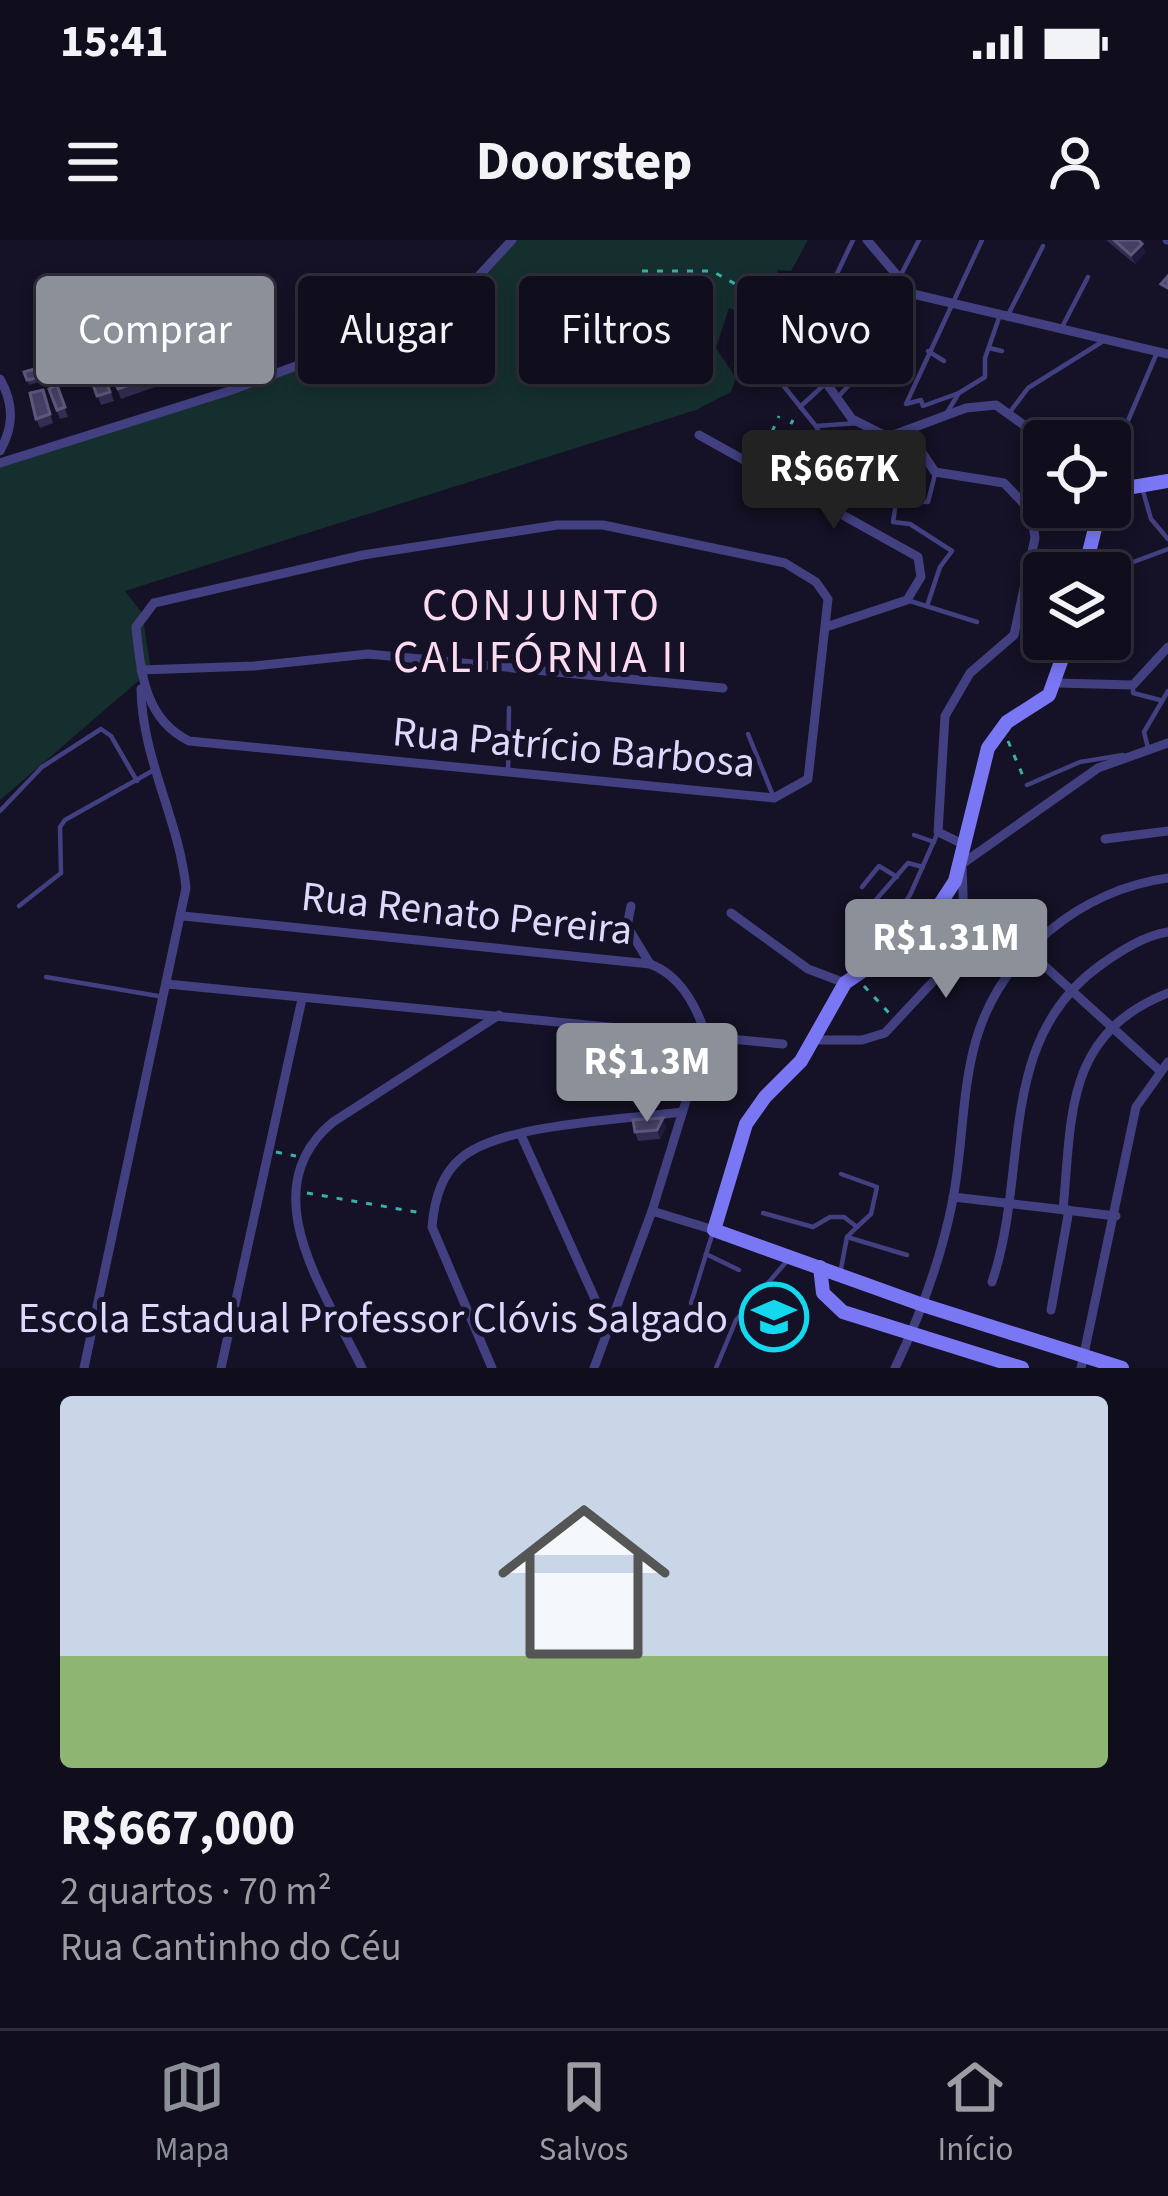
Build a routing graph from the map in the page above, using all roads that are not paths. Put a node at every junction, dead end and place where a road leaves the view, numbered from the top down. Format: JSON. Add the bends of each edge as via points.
{"nodes":[{"id":1,"x":512,"y":240,"type":"edge"},
{"id":2,"x":854,"y":240,"type":"edge"},
{"id":3,"x":867,"y":240,"type":"edge"},
{"id":4,"x":919,"y":240,"type":"edge"},
{"id":5,"x":982,"y":240,"type":"edge"},
{"id":6,"x":1042,"y":246,"type":"dead end"},
{"id":7,"x":836,"y":276,"type":"edge"},
{"id":8,"x":895,"y":276,"type":"edge"},
{"id":9,"x":900,"y":276,"type":"edge"},
{"id":10,"x":1088,"y":277,"type":"dead end"},
{"id":11,"x":913,"y":294,"type":"edge"},
{"id":12,"x":951,"y":304,"type":"junction"},
{"id":13,"x":1004,"y":316,"type":"junction"},
{"id":14,"x":1061,"y":329,"type":"junction"},
{"id":15,"x":1106,"y":340,"type":"junction"},
{"id":16,"x":988,"y":348,"type":"junction"},
{"id":17,"x":928,"y":350,"type":"junction"},
{"id":18,"x":1002,"y":351,"type":"dead end"},
{"id":19,"x":1163,"y":353,"type":"edge"},
{"id":20,"x":944,"y":361,"type":"dead end"},
{"id":21,"x":0,"y":379,"type":"edge"},
{"id":22,"x":782,"y":384,"type":"edge"},
{"id":23,"x":824,"y":384,"type":"edge"},
{"id":24,"x":827,"y":384,"type":"edge"},
{"id":25,"x":850,"y":384,"type":"edge"},
{"id":26,"x":959,"y":393,"type":"junction"},
{"id":27,"x":837,"y":398,"type":"junction"},
{"id":28,"x":800,"y":407,"type":"junction"},
{"id":29,"x":1010,"y":412,"type":"junction"},
{"id":30,"x":945,"y":416,"type":"junction"},
{"id":31,"x":1129,"y":420,"type":"edge"},
{"id":32,"x":1023,"y":422,"type":"edge"},
{"id":33,"x":860,"y":423,"type":"junction"},
{"id":34,"x":816,"y":426,"type":"junction"},
{"id":35,"x":907,"y":430,"type":"junction"},
{"id":36,"x":699,"y":435,"type":"dead end"},
{"id":37,"x":798,"y":447,"type":"dead end"},
{"id":38,"x":0,"y":452,"type":"edge"},
{"id":39,"x":806,"y":452,"type":"junction"},
{"id":40,"x":848,"y":461,"type":"junction"},
{"id":41,"x":0,"y":463,"type":"edge"},
{"id":42,"x":935,"y":472,"type":"junction"},
{"id":43,"x":1168,"y":481,"type":"edge"},
{"id":44,"x":786,"y":482,"type":"junction"},
{"id":45,"x":1131,"y":487,"type":"edge"},
{"id":46,"x":897,"y":496,"type":"junction"},
{"id":47,"x":1131,"y":498,"type":"edge"},
{"id":48,"x":1168,"y":538,"type":"edge"},
{"id":49,"x":1168,"y":549,"type":"edge"},
{"id":50,"x":1131,"y":563,"type":"edge"},
{"id":51,"x":907,"y":600,"type":"junction"},
{"id":52,"x":927,"y":606,"type":"junction"},
{"id":53,"x":977,"y":622,"type":"dead end"},
{"id":54,"x":826,"y":627,"type":"junction"},
{"id":55,"x":1168,"y":646,"type":"edge"},
{"id":56,"x":1063,"y":660,"type":"edge"},
{"id":57,"x":141,"y":670,"type":"junction"},
{"id":58,"x":1057,"y":683,"type":"junction"},
{"id":59,"x":1133,"y":685,"type":"junction"},
{"id":60,"x":141,"y":686,"type":"junction"},
{"id":61,"x":723,"y":688,"type":"dead end"},
{"id":62,"x":1168,"y":691,"type":"edge"},
{"id":63,"x":1162,"y":700,"type":"junction"},
{"id":64,"x":509,"y":708,"type":"dead end"},
{"id":65,"x":748,"y":734,"type":"dead end"},
{"id":66,"x":1168,"y":742,"type":"edge"},
{"id":67,"x":1148,"y":748,"type":"junction"},
{"id":68,"x":1129,"y":755,"type":"junction"},
{"id":69,"x":154,"y":770,"type":"junction"},
{"id":70,"x":508,"y":773,"type":"junction"},
{"id":71,"x":137,"y":781,"type":"junction"},
{"id":72,"x":1027,"y":785,"type":"road end"},
{"id":73,"x":774,"y":798,"type":"junction"},
{"id":74,"x":0,"y":811,"type":"edge"},
{"id":75,"x":1168,"y":831,"type":"edge"},
{"id":76,"x":914,"y":836,"type":"dead end"},
{"id":77,"x":936,"y":837,"type":"junction"},
{"id":78,"x":1105,"y":839,"type":"dead end"},
{"id":79,"x":965,"y":845,"type":"junction"},
{"id":80,"x":962,"y":864,"type":"junction"},
{"id":81,"x":922,"y":867,"type":"junction"},
{"id":82,"x":897,"y":877,"type":"junction"},
{"id":83,"x":1168,"y":878,"type":"edge"},
{"id":84,"x":862,"y":887,"type":"dead end"},
{"id":85,"x":19,"y":906,"type":"dead end"},
{"id":86,"x":631,"y":906,"type":"dead end"},
{"id":87,"x":867,"y":910,"type":"dead end"},
{"id":88,"x":730,"y":913,"type":"dead end"},
{"id":89,"x":182,"y":916,"type":"junction"},
{"id":90,"x":892,"y":920,"type":"dead end"},
{"id":91,"x":1168,"y":932,"type":"edge"},
{"id":92,"x":1027,"y":950,"type":"junction"},
{"id":93,"x":650,"y":964,"type":"junction"},
{"id":94,"x":46,"y":977,"type":"dead end"},
{"id":95,"x":850,"y":980,"type":"junction"},
{"id":96,"x":166,"y":984,"type":"junction"},
{"id":97,"x":1068,"y":987,"type":"junction"},
{"id":98,"x":1168,"y":993,"type":"edge"},
{"id":99,"x":164,"y":997,"type":"junction"},
{"id":100,"x":302,"y":999,"type":"junction"},
{"id":101,"x":499,"y":1015,"type":"junction"},
{"id":102,"x":1110,"y":1025,"type":"junction"},
{"id":103,"x":706,"y":1036,"type":"junction"},
{"id":104,"x":816,"y":1040,"type":"junction"},
{"id":105,"x":783,"y":1044,"type":"dead end"},
{"id":106,"x":1163,"y":1065,"type":"edge"},
{"id":107,"x":681,"y":1112,"type":"junction"},
{"id":108,"x":521,"y":1135,"type":"junction"},
{"id":109,"x":841,"y":1174,"type":"dead end"},
{"id":110,"x":953,"y":1197,"type":"junction"},
{"id":111,"x":1011,"y":1204,"type":"junction"},
{"id":112,"x":1066,"y":1210,"type":"junction"},
{"id":113,"x":652,"y":1211,"type":"junction"},
{"id":114,"x":763,"y":1213,"type":"dead end"},
{"id":115,"x":1116,"y":1216,"type":"junction"},
{"id":116,"x":857,"y":1227,"type":"junction"},
{"id":117,"x":714,"y":1230,"type":"junction"},
{"id":118,"x":847,"y":1237,"type":"junction"},
{"id":119,"x":706,"y":1254,"type":"junction"},
{"id":120,"x":907,"y":1255,"type":"dead end"},
{"id":121,"x":790,"y":1256,"type":"junction"},
{"id":122,"x":820,"y":1267,"type":"junction"},
{"id":123,"x":739,"y":1270,"type":"dead end"},
{"id":124,"x":840,"y":1274,"type":"junction"},
{"id":125,"x":992,"y":1282,"type":"dead end"},
{"id":126,"x":865,"y":1283,"type":"junction"},
{"id":127,"x":827,"y":1301,"type":"junction"},
{"id":128,"x":691,"y":1304,"type":"dead end"},
{"id":129,"x":923,"y":1305,"type":"junction"},
{"id":130,"x":1051,"y":1310,"type":"dead end"},
{"id":131,"x":609,"y":1330,"type":"junction"},
{"id":132,"x":1006,"y":1333,"type":"junction"},
{"id":133,"x":911,"y":1334,"type":"junction"},
{"id":134,"x":1083,"y":1362,"type":"edge"},
{"id":135,"x":996,"y":1364,"type":"edge"},
{"id":136,"x":84,"y":1368,"type":"edge"},
{"id":137,"x":220,"y":1368,"type":"edge"},
{"id":138,"x":362,"y":1368,"type":"edge"},
{"id":139,"x":492,"y":1368,"type":"edge"},
{"id":140,"x":594,"y":1368,"type":"edge"},
{"id":141,"x":716,"y":1368,"type":"edge"},
{"id":142,"x":895,"y":1368,"type":"edge"},
{"id":143,"x":1022,"y":1368,"type":"edge"},
{"id":144,"x":1122,"y":1368,"type":"edge"}],
"edges":[{"from":1,"to":41,"type":"street","via":[[474,281],[418,320],[229,391]]},
{"from":2,"to":7,"type":"lane"},
{"from":3,"to":8,"type":"street"},
{"from":4,"to":9,"type":"lane"},
{"from":5,"to":12,"type":"lane"},
{"from":6,"to":13,"type":"lane"},
{"from":10,"to":14,"type":"lane"},
{"from":11,"to":12,"type":"street"},
{"from":12,"to":13,"type":"street"},
{"from":12,"to":17,"type":"lane"},
{"from":13,"to":14,"type":"street"},
{"from":13,"to":16,"type":"lane"},
{"from":14,"to":15,"type":"street"},
{"from":15,"to":19,"type":"street"},
{"from":15,"to":29,"type":"lane","via":[[1028,388]]},
{"from":16,"to":18,"type":"lane"},
{"from":16,"to":26,"type":"lane","via":[[986,377]]},
{"from":17,"to":20,"type":"lane"},
{"from":17,"to":26,"type":"lane","via":[[906,404]]},
{"from":19,"to":31,"type":"lane"},
{"from":21,"to":38,"type":"street","via":[[11,403]]},
{"from":22,"to":28,"type":"lane"},
{"from":23,"to":28,"type":"lane"},
{"from":24,"to":27,"type":"street"},
{"from":25,"to":27,"type":"lane"},
{"from":26,"to":30,"type":"lane"},
{"from":27,"to":33,"type":"street"},
{"from":28,"to":34,"type":"lane"},
{"from":29,"to":30,"type":"street","via":[[997,405]]},
{"from":29,"to":32,"type":"street"},
{"from":30,"to":35,"type":"street"},
{"from":33,"to":34,"type":"lane"},
{"from":33,"to":35,"type":"street","via":[[888,437]]},
{"from":34,"to":40,"type":"lane"},
{"from":35,"to":42,"type":"street"},
{"from":36,"to":44,"type":"street"},
{"from":37,"to":39,"type":"lane"},
{"from":39,"to":40,"type":"lane"},
{"from":39,"to":44,"type":"lane"},
{"from":40,"to":46,"type":"lane"},
{"from":42,"to":46,"type":"lane","via":[[928,502]]},
{"from":42,"to":77,"type":"street","via":[[1004,483],[1031,511],[1035,538],[1014,635],[970,673],[945,716]]},
{"from":43,"to":45,"type":"street"},
{"from":44,"to":51,"type":"street","via":[[918,557],[921,577]]},
{"from":46,"to":52,"type":"lane","via":[[893,522],[952,551]]},
{"from":47,"to":48,"type":"lane"},
{"from":49,"to":50,"type":"lane"},
{"from":51,"to":52,"type":"lane"},
{"from":51,"to":54,"type":"street"},
{"from":52,"to":53,"type":"lane"},
{"from":54,"to":57,"type":"street","name":"Rua Patrício Barbosa","via":[[828,599],[785,562],[603,525],[557,525],[363,555],[154,603],[136,628]]},
{"from":54,"to":73,"type":"street","name":"Rua Patrício Barbosa","via":[[808,778]]},
{"from":55,"to":59,"type":"street"},
{"from":56,"to":58,"type":"street"},
{"from":57,"to":60,"type":"street","name":"Rua Patrício Barbosa"},
{"from":57,"to":61,"type":"street","via":[[368,654]]},
{"from":58,"to":59,"type":"street"},
{"from":58,"to":79,"type":"street","via":[[988,748]]},
{"from":59,"to":63,"type":"lane","via":[[1133,693]]},
{"from":60,"to":69,"type":"street","via":[[141,727]]},
{"from":60,"to":70,"type":"street","name":"Rua Patrício Barbosa","via":[[171,732],[189,741]]},
{"from":62,"to":63,"type":"lane"},
{"from":63,"to":67,"type":"lane","via":[[1144,732]]},
{"from":64,"to":70,"type":"lane"},
{"from":65,"to":73,"type":"lane"},
{"from":66,"to":67,"type":"street"},
{"from":67,"to":68,"type":"street"},
{"from":68,"to":72,"type":"lane","via":[[1080,762]]},
{"from":68,"to":80,"type":"street"},
{"from":69,"to":71,"type":"lane"},
{"from":69,"to":89,"type":"street","via":[[183,861]]},
{"from":70,"to":73,"type":"street","name":"Rua Patrício Barbosa"},
{"from":71,"to":74,"type":"lane","via":[[101,730],[42,767]]},
{"from":71,"to":85,"type":"lane","via":[[59,826],[61,873]]},
{"from":75,"to":78,"type":"street"},
{"from":76,"to":77,"type":"lane"},
{"from":77,"to":79,"type":"street"},
{"from":77,"to":81,"type":"lane"},
{"from":79,"to":80,"type":"street"},
{"from":80,"to":95,"type":"street","via":[[923,930]]},
{"from":80,"to":104,"type":"street","via":[[959,944],[898,1022],[862,1040]]},
{"from":81,"to":82,"type":"lane","via":[[908,863]]},
{"from":81,"to":90,"type":"lane"},
{"from":82,"to":84,"type":"lane","via":[[879,866]]},
{"from":82,"to":87,"type":"lane"},
{"from":83,"to":92,"type":"street","via":[[1071,912]]},
{"from":86,"to":93,"type":"street","via":[[627,926]]},
{"from":88,"to":95,"type":"street","via":[[808,969]]},
{"from":89,"to":93,"type":"street","name":"Rua Renato Pereira"},
{"from":89,"to":96,"type":"street"},
{"from":91,"to":97,"type":"street","via":[[1124,948]]},
{"from":92,"to":97,"type":"street"},
{"from":92,"to":110,"type":"street","via":[[976,1040]]},
{"from":93,"to":103,"type":"street","name":"Rua Renato Pereira","via":[[681,986]]},
{"from":94,"to":99,"type":"lane"},
{"from":95,"to":104,"type":"street"},
{"from":96,"to":99,"type":"street"},
{"from":96,"to":100,"type":"street"},
{"from":97,"to":102,"type":"street"},
{"from":97,"to":111,"type":"street","via":[[1024,1081]]},
{"from":98,"to":102,"type":"street"},
{"from":99,"to":136,"type":"street"},
{"from":100,"to":101,"type":"street"},
{"from":100,"to":137,"type":"street"},
{"from":101,"to":103,"type":"street"},
{"from":101,"to":138,"type":"street","via":[[334,1122],[303,1157],[294,1190],[302,1239]]},
{"from":102,"to":106,"type":"street"},
{"from":102,"to":112,"type":"street","via":[[1074,1094]]},
{"from":103,"to":105,"type":"street"},
{"from":103,"to":107,"type":"street"},
{"from":104,"to":117,"type":"street","via":[[746,1124]]},
{"from":106,"to":115,"type":"street","via":[[1136,1107]]},
{"from":107,"to":108,"type":"street"},
{"from":107,"to":113,"type":"street"},
{"from":108,"to":131,"type":"street"},
{"from":108,"to":139,"type":"street","via":[[459,1159],[433,1214],[436,1243]]},
{"from":109,"to":116,"type":"lane","via":[[877,1186],[871,1214]]},
{"from":110,"to":111,"type":"street"},
{"from":110,"to":129,"type":"street"},
{"from":111,"to":112,"type":"street"},
{"from":111,"to":125,"type":"street"},
{"from":112,"to":115,"type":"street"},
{"from":112,"to":130,"type":"street"},
{"from":113,"to":117,"type":"street"},
{"from":113,"to":131,"type":"street"},
{"from":114,"to":116,"type":"lane","via":[[813,1227],[837,1216]]},
{"from":115,"to":134,"type":"street"},
{"from":116,"to":118,"type":"lane"},
{"from":117,"to":119,"type":"lane"},
{"from":117,"to":121,"type":"street"},
{"from":118,"to":120,"type":"lane"},
{"from":118,"to":124,"type":"lane"},
{"from":119,"to":123,"type":"lane"},
{"from":119,"to":128,"type":"lane"},
{"from":121,"to":122,"type":"street"},
{"from":121,"to":141,"type":"lane","via":[[736,1320]]},
{"from":122,"to":124,"type":"street"},
{"from":122,"to":127,"type":"street"},
{"from":124,"to":126,"type":"street"},
{"from":126,"to":127,"type":"street","via":[[837,1282]]},
{"from":126,"to":129,"type":"street"},
{"from":127,"to":133,"type":"street"},
{"from":129,"to":132,"type":"street"},
{"from":129,"to":133,"type":"street"},
{"from":131,"to":140,"type":"street"},
{"from":132,"to":134,"type":"street"},
{"from":132,"to":135,"type":"street"},
{"from":133,"to":135,"type":"street"},
{"from":133,"to":142,"type":"street"},
{"from":134,"to":144,"type":"street"},
{"from":135,"to":143,"type":"street"}]}
